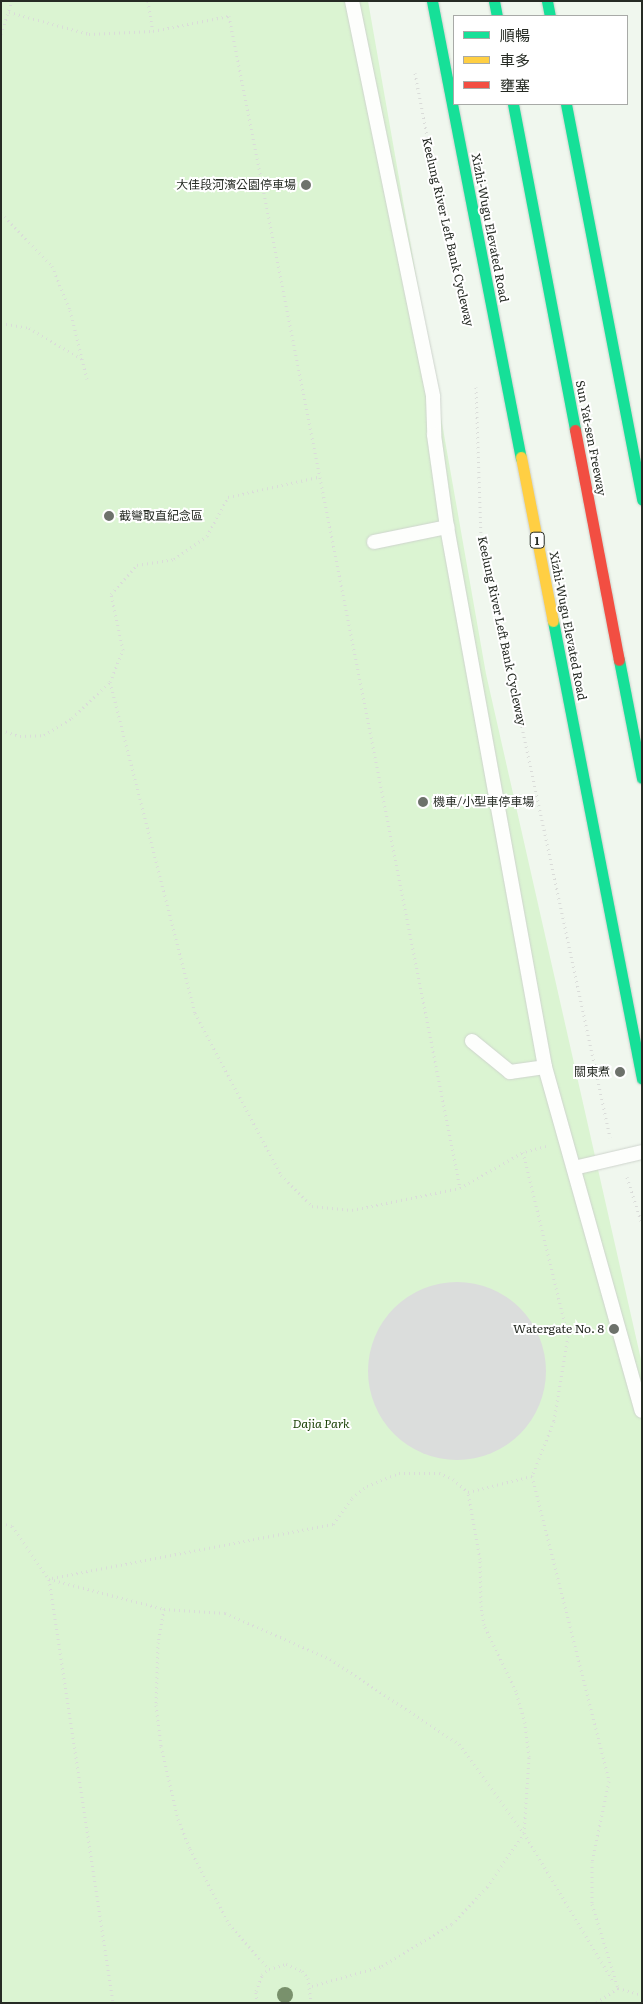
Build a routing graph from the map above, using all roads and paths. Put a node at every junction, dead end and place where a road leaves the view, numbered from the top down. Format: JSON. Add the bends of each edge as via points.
{"nodes":[{"id":1,"x":12,"y":1,"type":"edge"},
{"id":2,"x":148,"y":1,"type":"edge"},
{"id":3,"x":352,"y":1,"type":"edge"},
{"id":4,"x":432,"y":1,"type":"edge"},
{"id":5,"x":494,"y":1,"type":"edge"},
{"id":6,"x":547,"y":1,"type":"edge"},
{"id":7,"x":9,"y":12,"type":"junction"},
{"id":8,"x":496,"y":15,"type":"edge"},
{"id":9,"x":550,"y":15,"type":"edge"},
{"id":10,"x":153,"y":31,"type":"junction"},
{"id":11,"x":1,"y":34,"type":"edge"},
{"id":12,"x":414,"y":67,"type":"dead end"},
{"id":13,"x":513,"y":105,"type":"edge"},
{"id":14,"x":566,"y":105,"type":"edge"},
{"id":15,"x":1,"y":213,"type":"edge"},
{"id":16,"x":443,"y":219,"type":"dead end"},
{"id":17,"x":1,"y":323,"type":"edge"},
{"id":18,"x":82,"y":359,"type":"junction"},
{"id":19,"x":87,"y":380,"type":"dead end"},
{"id":20,"x":476,"y":382,"type":"dead end"},
{"id":21,"x":318,"y":478,"type":"junction"},
{"id":22,"x":642,"y":500,"type":"edge"},
{"id":23,"x":446,"y":527,"type":"junction"},
{"id":24,"x":374,"y":542,"type":"dead end"},
{"id":25,"x":110,"y":682,"type":"junction"},
{"id":26,"x":1,"y":730,"type":"edge"},
{"id":27,"x":642,"y":778,"type":"edge"},
{"id":28,"x":472,"y":1041,"type":"dead end"},
{"id":29,"x":545,"y":1067,"type":"junction"},
{"id":30,"x":642,"y":1078,"type":"edge"},
{"id":31,"x":567,"y":1143,"type":"junction"},
{"id":32,"x":523,"y":1152,"type":"junction"},
{"id":33,"x":642,"y":1152,"type":"edge"},
{"id":34,"x":620,"y":1156,"type":"junction"},
{"id":35,"x":574,"y":1168,"type":"junction"},
{"id":36,"x":460,"y":1188,"type":"junction"},
{"id":37,"x":642,"y":1224,"type":"edge"},
{"id":38,"x":642,"y":1411,"type":"edge"},
{"id":39,"x":532,"y":1476,"type":"junction"},
{"id":40,"x":468,"y":1492,"type":"junction"},
{"id":41,"x":1,"y":1523,"type":"edge"},
{"id":42,"x":49,"y":1579,"type":"junction"},
{"id":43,"x":164,"y":1609,"type":"junction"},
{"id":44,"x":524,"y":1833,"type":"junction"},
{"id":45,"x":269,"y":1969,"type":"junction"},
{"id":46,"x":312,"y":1986,"type":"junction"},
{"id":47,"x":618,"y":1988,"type":"junction"},
{"id":48,"x":642,"y":1995,"type":"edge"},
{"id":49,"x":113,"y":2003,"type":"edge"},
{"id":50,"x":258,"y":2003,"type":"edge"},
{"id":51,"x":311,"y":2003,"type":"edge"},
{"id":52,"x":596,"y":2003,"type":"edge"}],
"edges":[{"from":1,"to":7,"type":"path"},
{"from":2,"to":10,"type":"path"},
{"from":3,"to":23,"type":"lane","via":[[433,397],[434,435]]},
{"from":4,"to":30,"type":"highway","name":"Xizhi-Wugu Elevated Road","number":"1","bridge":true},
{"from":5,"to":8,"type":"highway"},
{"from":6,"to":9,"type":"highway"},
{"from":7,"to":10,"type":"path","via":[[89,34]]},
{"from":7,"to":11,"type":"path"},
{"from":10,"to":21,"type":"path","via":[[230,16]]},
{"from":12,"to":16,"type":"path","name":"Keelung River Left Bank Cycleway"},
{"from":13,"to":27,"type":"highway","name":"Sun Yat-sen Freeway"},
{"from":14,"to":22,"type":"highway"},
{"from":15,"to":18,"type":"path","via":[[52,266],[70,310]]},
{"from":17,"to":18,"type":"path","via":[[29,328]]},
{"from":18,"to":19,"type":"path"},
{"from":20,"to":31,"type":"path","name":"Keelung River Left Bank Cycleway","via":[[482,536],[611,1140]]},
{"from":21,"to":25,"type":"path","via":[[228,497],[207,536],[174,559],[137,564],[111,594],[123,650]]},
{"from":21,"to":36,"type":"path"},
{"from":23,"to":24,"type":"lane"},
{"from":23,"to":29,"type":"lane"},
{"from":25,"to":26,"type":"path","via":[[72,718],[44,734],[20,736]]},
{"from":25,"to":36,"type":"path","via":[[195,1014],[281,1175],[312,1206],[352,1210]]},
{"from":28,"to":29,"type":"lane","via":[[510,1072]]},
{"from":29,"to":31,"type":"lane"},
{"from":31,"to":32,"type":"path"},
{"from":31,"to":35,"type":"lane"},
{"from":32,"to":36,"type":"path"},
{"from":32,"to":39,"type":"path","via":[[568,1336],[554,1421]]},
{"from":33,"to":34,"type":"lane"},
{"from":34,"to":35,"type":"lane"},
{"from":34,"to":37,"type":"path"},
{"from":35,"to":38,"type":"lane"},
{"from":39,"to":40,"type":"path"},
{"from":39,"to":47,"type":"path","via":[[609,1781],[592,1862],[592,1904]]},
{"from":40,"to":42,"type":"path","via":[[453,1479],[438,1473],[399,1473],[367,1486],[352,1498],[333,1524]]},
{"from":40,"to":44,"type":"path","via":[[480,1559],[480,1607],[484,1625],[516,1691],[525,1723],[529,1757]]},
{"from":41,"to":42,"type":"path","via":[[12,1526]]},
{"from":42,"to":43,"type":"path"},
{"from":42,"to":49,"type":"path"},
{"from":43,"to":44,"type":"path","via":[[225,1613],[330,1659],[459,1744]]},
{"from":43,"to":45,"type":"path","via":[[158,1642],[156,1705],[161,1746],[178,1819],[229,1924]]},
{"from":44,"to":46,"type":"path","via":[[487,1887],[452,1924],[382,1966]]},
{"from":44,"to":47,"type":"path"},
{"from":45,"to":46,"type":"path","via":[[286,1964],[294,1966]]},
{"from":45,"to":50,"type":"path","via":[[257,1982]]},
{"from":46,"to":51,"type":"path"},
{"from":47,"to":48,"type":"path"},
{"from":47,"to":52,"type":"path"}]}
